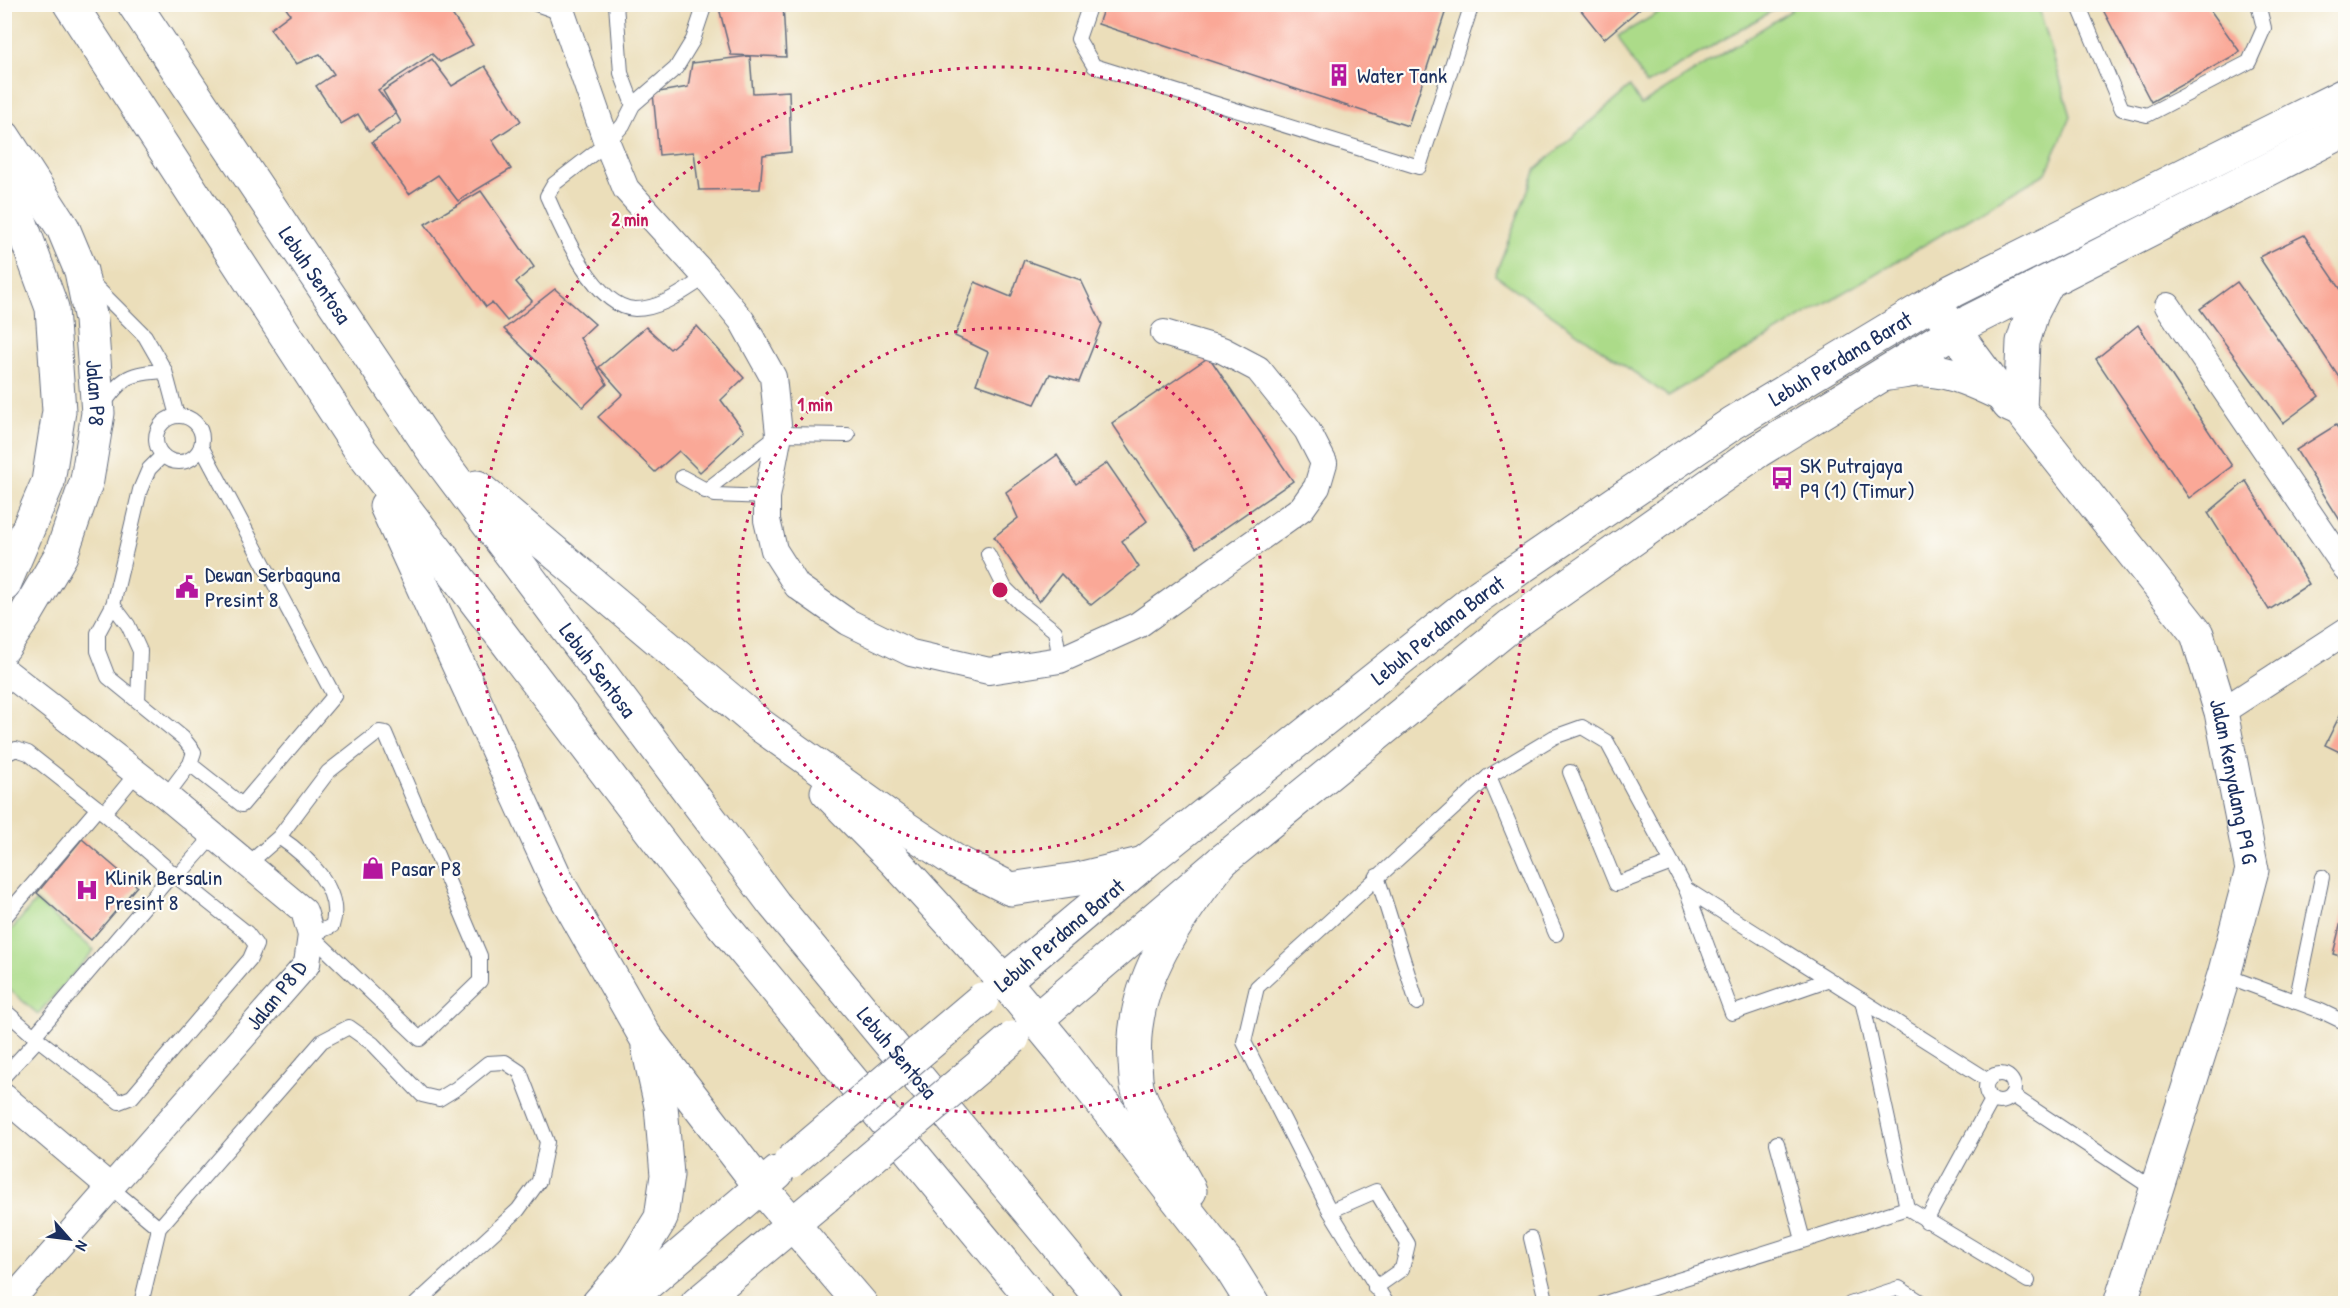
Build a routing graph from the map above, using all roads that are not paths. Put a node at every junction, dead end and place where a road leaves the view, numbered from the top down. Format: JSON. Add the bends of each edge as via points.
{"nodes":[{"id":1,"x":70,"y":4,"type":"edge"},
{"id":2,"x":134,"y":4,"type":"edge"},
{"id":3,"x":536,"y":4,"type":"edge"},
{"id":4,"x":616,"y":4,"type":"edge"},
{"id":5,"x":702,"y":4,"type":"edge"},
{"id":6,"x":1090,"y":4,"type":"edge"},
{"id":7,"x":1472,"y":4,"type":"edge"},
{"id":8,"x":2078,"y":4,"type":"edge"},
{"id":9,"x":2258,"y":4,"type":"edge"},
{"id":10,"x":560,"y":9,"type":"edge"},
{"id":11,"x":2342,"y":93,"type":"edge"},
{"id":12,"x":633,"y":105,"type":"junction"},
{"id":13,"x":2346,"y":130,"type":"edge"},
{"id":14,"x":4,"y":137,"type":"edge"},
{"id":15,"x":607,"y":143,"type":"junction"},
{"id":16,"x":4,"y":193,"type":"edge"},
{"id":17,"x":81,"y":271,"type":"junction"},
{"id":18,"x":706,"y":277,"type":"junction"},
{"id":19,"x":2048,"y":282,"type":"junction"},
{"id":20,"x":1943,"y":296,"type":"junction"},
{"id":21,"x":2168,"y":306,"type":"dead end"},
{"id":22,"x":1962,"y":325,"type":"junction"},
{"id":23,"x":1164,"y":333,"type":"dead end"},
{"id":24,"x":165,"y":371,"type":"junction"},
{"id":25,"x":1882,"y":375,"type":"junction"},
{"id":26,"x":2014,"y":401,"type":"junction"},
{"id":27,"x":98,"y":414,"type":"junction"},
{"id":28,"x":177,"y":416,"type":"junction"},
{"id":29,"x":779,"y":434,"type":"junction"},
{"id":30,"x":848,"y":435,"type":"dead end"},
{"id":31,"x":201,"y":446,"type":"junction"},
{"id":32,"x":432,"y":449,"type":"junction"},
{"id":33,"x":361,"y":451,"type":"junction"},
{"id":34,"x":162,"y":456,"type":"junction"},
{"id":35,"x":682,"y":477,"type":"dead end"},
{"id":36,"x":705,"y":491,"type":"junction"},
{"id":37,"x":767,"y":497,"type":"junction"},
{"id":38,"x":988,"y":554,"type":"dead end"},
{"id":39,"x":2346,"y":568,"type":"edge"},
{"id":40,"x":4,"y":585,"type":"edge"},
{"id":41,"x":113,"y":605,"type":"junction"},
{"id":42,"x":2346,"y":631,"type":"edge"},
{"id":43,"x":4,"y":647,"type":"edge"},
{"id":44,"x":1060,"y":660,"type":"junction"},
{"id":45,"x":4,"y":670,"type":"edge"},
{"id":46,"x":138,"y":701,"type":"junction"},
{"id":47,"x":2221,"y":712,"type":"junction"},
{"id":48,"x":760,"y":725,"type":"junction"},
{"id":49,"x":4,"y":755,"type":"edge"},
{"id":50,"x":190,"y":764,"type":"junction"},
{"id":51,"x":1570,"y":772,"type":"dead end"},
{"id":52,"x":136,"y":774,"type":"junction"},
{"id":53,"x":1489,"y":776,"type":"junction"},
{"id":54,"x":166,"y":796,"type":"junction"},
{"id":55,"x":101,"y":810,"type":"junction"},
{"id":56,"x":214,"y":836,"type":"junction"},
{"id":57,"x":279,"y":837,"type":"junction"},
{"id":58,"x":1222,"y":861,"type":"junction"},
{"id":59,"x":1144,"y":863,"type":"junction"},
{"id":60,"x":1672,"y":863,"type":"junction"},
{"id":61,"x":248,"y":865,"type":"junction"},
{"id":62,"x":175,"y":875,"type":"junction"},
{"id":63,"x":1377,"y":876,"type":"junction"},
{"id":64,"x":2322,"y":877,"type":"dead end"},
{"id":65,"x":1686,"y":889,"type":"junction"},
{"id":66,"x":4,"y":918,"type":"edge"},
{"id":67,"x":1556,"y":934,"type":"dead end"},
{"id":68,"x":311,"y":936,"type":"junction"},
{"id":69,"x":2224,"y":975,"type":"junction"},
{"id":70,"x":1827,"y":980,"type":"junction"},
{"id":71,"x":993,"y":990,"type":"junction"},
{"id":72,"x":1862,"y":1000,"type":"junction"},
{"id":73,"x":2296,"y":1002,"type":"junction"},
{"id":74,"x":1417,"y":1003,"type":"dead end"},
{"id":75,"x":4,"y":1010,"type":"edge"},
{"id":76,"x":2346,"y":1023,"type":"edge"},
{"id":77,"x":1024,"y":1029,"type":"junction"},
{"id":78,"x":645,"y":1036,"type":"junction"},
{"id":79,"x":36,"y":1037,"type":"junction"},
{"id":80,"x":4,"y":1076,"type":"edge"},
{"id":81,"x":1988,"y":1080,"type":"junction"},
{"id":82,"x":2012,"y":1095,"type":"junction"},
{"id":83,"x":4,"y":1096,"type":"edge"},
{"id":84,"x":1992,"y":1100,"type":"junction"},
{"id":85,"x":1778,"y":1143,"type":"dead end"},
{"id":86,"x":110,"y":1187,"type":"junction"},
{"id":87,"x":761,"y":1187,"type":"junction"},
{"id":88,"x":2156,"y":1191,"type":"junction"},
{"id":89,"x":1907,"y":1209,"type":"junction"},
{"id":90,"x":1330,"y":1211,"type":"junction"},
{"id":91,"x":1926,"y":1221,"type":"junction"},
{"id":92,"x":792,"y":1225,"type":"junction"},
{"id":93,"x":159,"y":1228,"type":"junction"},
{"id":94,"x":1531,"y":1238,"type":"dead end"},
{"id":95,"x":1803,"y":1240,"type":"junction"},
{"id":96,"x":1228,"y":1264,"type":"junction"},
{"id":97,"x":2028,"y":1281,"type":"dead end"},
{"id":98,"x":1375,"y":1288,"type":"junction"},
{"id":99,"x":8,"y":1304,"type":"edge"},
{"id":100,"x":141,"y":1304,"type":"edge"},
{"id":101,"x":416,"y":1304,"type":"edge"},
{"id":102,"x":598,"y":1304,"type":"edge"},
{"id":103,"x":622,"y":1304,"type":"edge"},
{"id":104,"x":697,"y":1304,"type":"edge"},
{"id":105,"x":861,"y":1304,"type":"edge"},
{"id":106,"x":1037,"y":1304,"type":"edge"},
{"id":107,"x":1106,"y":1304,"type":"edge"},
{"id":108,"x":1253,"y":1304,"type":"edge"},
{"id":109,"x":1387,"y":1304,"type":"edge"},
{"id":110,"x":1547,"y":1304,"type":"edge"},
{"id":111,"x":1602,"y":1304,"type":"edge"},
{"id":112,"x":1850,"y":1304,"type":"edge"},
{"id":113,"x":1924,"y":1304,"type":"edge"},
{"id":114,"x":2120,"y":1304,"type":"edge"}],
"edges":[{"from":1,"to":33,"type":"main road"},
{"from":2,"to":32,"type":"main road","name":"Lebuh Sentosa"},
{"from":3,"to":10,"type":"lane"},
{"from":4,"to":12,"type":"lane","via":[[621,73]]},
{"from":5,"to":12,"type":"lane","via":[[693,40],[676,68]]},
{"from":6,"to":7,"type":"lane","via":[[1078,39],[1094,66],[1419,167]]},
{"from":8,"to":9,"type":"lane","via":[[2122,109],[2147,115],[2249,62],[2264,28]]},
{"from":10,"to":15,"type":"street"},
{"from":11,"to":20,"type":"main road","name":"Lebuh Perdana Barat"},
{"from":12,"to":15,"type":"lane","via":[[623,125]]},
{"from":13,"to":19,"type":"main road","name":"Lebuh Perdana Barat"},
{"from":14,"to":17,"type":"main road","name":"Jalan P8","via":[[63,228]]},
{"from":15,"to":18,"type":"street","via":[[626,189]]},
{"from":15,"to":18,"type":"lane","via":[[554,184],[547,196],[565,237],[598,288],[614,303],[635,309],[667,302]]},
{"from":16,"to":40,"type":"main road","name":"Jalan P8","via":[[15,207],[52,308],[58,411],[48,482]]},
{"from":17,"to":24,"type":"lane","via":[[145,336]]},
{"from":17,"to":27,"type":"main road","name":"Jalan P8","via":[[91,320]]},
{"from":18,"to":29,"type":"street","via":[[742,321],[773,377]]},
{"from":19,"to":22,"type":"main road","name":"Lebuh Perdana Barat"},
{"from":19,"to":26,"type":"main road","via":[[2023,342]]},
{"from":20,"to":22,"type":"main road","name":"Jalan Kenyalang P9 G"},
{"from":20,"to":59,"type":"main road","name":"Lebuh Perdana Barat","via":[[1732,423],[1479,596]]},
{"from":21,"to":39,"type":"street"},
{"from":22,"to":25,"type":"main road","name":"Lebuh Perdana Barat"},
{"from":22,"to":26,"type":"main road","name":"Jalan Kenyalang P9 G"},
{"from":23,"to":44,"type":"street","via":[[1222,350],[1258,369],[1307,430],[1324,463],[1317,487],[1302,508],[1138,625]]},
{"from":24,"to":27,"type":"lane","via":[[140,372],[118,384]]},
{"from":24,"to":28,"type":"lane"},
{"from":25,"to":26,"type":"main road","via":[[1938,371]]},
{"from":25,"to":58,"type":"main road","name":"Lebuh Perdana Barat","via":[[1758,451],[1510,626]]},
{"from":26,"to":47,"type":"main road","name":"Jalan Kenyalang P9 G","via":[[2197,634]]},
{"from":27,"to":43,"type":"main road","name":"Jalan P8","via":[[87,480],[61,555]]},
{"from":28,"to":31,"type":"lane","via":[[197,424]]},
{"from":28,"to":34,"type":"lane","via":[[159,428],[156,443]]},
{"from":29,"to":30,"type":"lane"},
{"from":29,"to":36,"type":"lane"},
{"from":29,"to":37,"type":"street"},
{"from":31,"to":34,"type":"lane","via":[[184,462]]},
{"from":31,"to":50,"type":"lane","via":[[334,696],[242,805]]},
{"from":32,"to":48,"type":"main road"},
{"from":32,"to":107,"type":"main road","name":"Lebuh Sentosa","via":[[774,904]]},
{"from":33,"to":78,"type":"main road","via":[[558,883]]},
{"from":33,"to":106,"type":"main road","via":[[722,924]]},
{"from":34,"to":41,"type":"lane","via":[[149,469],[140,490]]},
{"from":35,"to":36,"type":"lane"},
{"from":36,"to":37,"type":"lane","via":[[715,495]]},
{"from":37,"to":44,"type":"street","via":[[767,520],[774,550],[797,586],[848,622],[911,653],[989,671]]},
{"from":38,"to":44,"type":"lane","via":[[1005,588],[1055,631]]},
{"from":41,"to":46,"type":"lane","via":[[140,651]]},
{"from":41,"to":46,"type":"lane","via":[[98,633],[98,651],[108,676]]},
{"from":42,"to":47,"type":"street"},
{"from":45,"to":52,"type":"street","name":"Jalan P8 D"},
{"from":46,"to":50,"type":"lane","via":[[183,738],[194,752]]},
{"from":47,"to":69,"type":"main road","name":"Jalan Kenyalang P9 G","via":[[2252,870]]},
{"from":48,"to":59,"type":"main road","via":[[946,855],[1011,889],[1078,879]]},
{"from":48,"to":71,"type":"main road","via":[[895,861]]},
{"from":49,"to":55,"type":"lane","via":[[16,749],[28,753]]},
{"from":50,"to":54,"type":"lane"},
{"from":51,"to":60,"type":"lane","via":[[1616,884]]},
{"from":52,"to":54,"type":"street","name":"Jalan P8 D"},
{"from":52,"to":55,"type":"lane"},
{"from":53,"to":60,"type":"lane","via":[[1554,737],[1582,727],[1607,742]]},
{"from":53,"to":63,"type":"lane"},
{"from":53,"to":67,"type":"lane"},
{"from":54,"to":56,"type":"street","name":"Jalan P8 D"},
{"from":55,"to":62,"type":"lane"},
{"from":55,"to":66,"type":"lane"},
{"from":56,"to":61,"type":"street","name":"Jalan P8 D"},
{"from":56,"to":62,"type":"lane"},
{"from":57,"to":61,"type":"lane"},
{"from":57,"to":68,"type":"lane","via":[[301,851],[315,867],[334,902],[332,926]]},
{"from":57,"to":68,"type":"lane","via":[[328,772],[379,732],[385,733],[480,956],[480,981],[420,1039]]},
{"from":58,"to":77,"type":"main road","name":"Lebuh Perdana Barat"},
{"from":58,"to":96,"type":"main road","via":[[1186,907],[1164,944],[1143,997],[1133,1037],[1138,1091]]},
{"from":59,"to":71,"type":"main road","name":"Lebuh Perdana Barat"},
{"from":60,"to":65,"type":"lane"},
{"from":61,"to":68,"type":"street","name":"Jalan P8 D","via":[[304,911]]},
{"from":62,"to":79,"type":"lane"},
{"from":62,"to":79,"type":"lane","via":[[247,933],[256,945],[250,959],[139,1089],[119,1102]]},
{"from":63,"to":74,"type":"lane"},
{"from":63,"to":90,"type":"lane","via":[[1257,987],[1244,1042]]},
{"from":64,"to":73,"type":"lane"},
{"from":65,"to":70,"type":"lane"},
{"from":65,"to":70,"type":"lane","via":[[1732,1013]]},
{"from":68,"to":86,"type":"street","name":"Jalan P8 D","via":[[307,964]]},
{"from":69,"to":73,"type":"lane"},
{"from":69,"to":88,"type":"main road","name":"Jalan Kenyalang P9 G"},
{"from":70,"to":72,"type":"lane"},
{"from":71,"to":77,"type":"main road"},
{"from":71,"to":87,"type":"main road","name":"Lebuh Perdana Barat","bridge":true},
{"from":72,"to":81,"type":"lane"},
{"from":72,"to":89,"type":"lane"},
{"from":73,"to":76,"type":"lane"},
{"from":75,"to":79,"type":"lane"},
{"from":77,"to":92,"type":"main road","name":"Lebuh Perdana Barat","bridge":true},
{"from":77,"to":96,"type":"main road"},
{"from":78,"to":87,"type":"main road"},
{"from":78,"to":102,"type":"main road","via":[[662,1106],[667,1175],[661,1218],[632,1265]]},
{"from":79,"to":80,"type":"lane"},
{"from":81,"to":82,"type":"lane","via":[[1998,1074],[2009,1076],[2014,1086]]},
{"from":81,"to":84,"type":"lane","via":[[1986,1090]]},
{"from":82,"to":84,"type":"lane","via":[[2005,1101]]},
{"from":82,"to":88,"type":"lane"},
{"from":83,"to":86,"type":"street"},
{"from":84,"to":91,"type":"lane"},
{"from":85,"to":95,"type":"lane"},
{"from":86,"to":93,"type":"lane"},
{"from":86,"to":99,"type":"street","name":"Jalan P8 D"},
{"from":87,"to":92,"type":"main road"},
{"from":87,"to":103,"type":"main road","name":"Lebuh Perdana Barat"},
{"from":88,"to":114,"type":"main road","name":"Jalan Kenyalang P9 G"},
{"from":89,"to":91,"type":"lane"},
{"from":89,"to":95,"type":"lane"},
{"from":90,"to":98,"type":"lane"},
{"from":90,"to":98,"type":"lane","via":[[1376,1191],[1408,1244],[1402,1269]]},
{"from":91,"to":97,"type":"lane"},
{"from":92,"to":104,"type":"main road","name":"Lebuh Perdana Barat"},
{"from":92,"to":105,"type":"main road"},
{"from":93,"to":100,"type":"lane"},
{"from":93,"to":101,"type":"lane","via":[[322,1041],[349,1027],[373,1044],[422,1095],[439,1099],[488,1063],[505,1062],[520,1072],[547,1142],[540,1181],[518,1210]]},
{"from":94,"to":110,"type":"lane"},
{"from":95,"to":111,"type":"lane"},
{"from":96,"to":108,"type":"main road"},
{"from":98,"to":109,"type":"lane"},
{"from":112,"to":113,"type":"lane","via":[[1899,1288]]}]}
